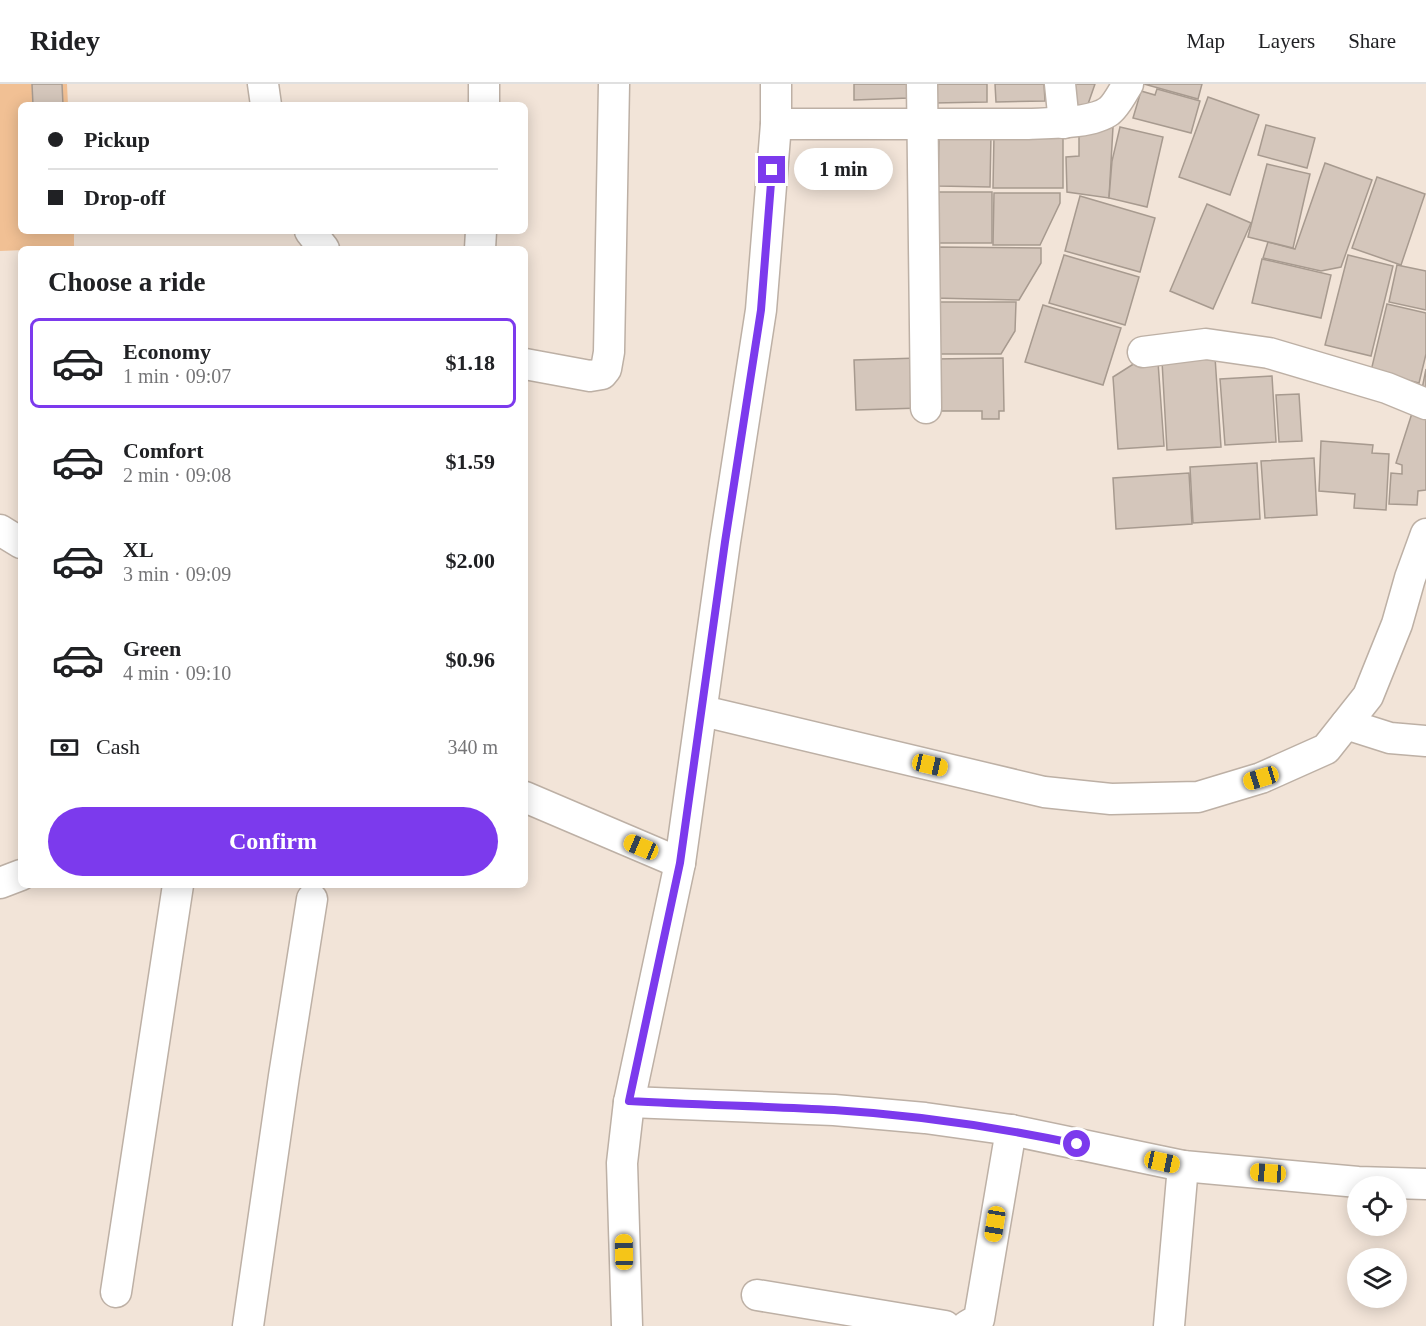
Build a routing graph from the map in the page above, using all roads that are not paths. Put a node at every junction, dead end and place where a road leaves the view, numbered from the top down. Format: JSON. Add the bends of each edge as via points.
{"nodes":[{"id":1,"x":263,"y":84,"type":"edge"},
{"id":2,"x":484,"y":84,"type":"edge"},
{"id":3,"x":614,"y":84,"type":"edge"},
{"id":4,"x":776,"y":84,"type":"edge"},
{"id":5,"x":922,"y":84,"type":"edge"},
{"id":6,"x":1060,"y":84,"type":"edge"},
{"id":7,"x":1128,"y":84,"type":"edge"},
{"id":8,"x":266,"y":102,"type":"edge"},
{"id":9,"x":484,"y":102,"type":"edge"},
{"id":10,"x":923,"y":123,"type":"junction"},
{"id":11,"x":1064,"y":123,"type":"junction"},
{"id":12,"x":776,"y":124,"type":"junction"},
{"id":13,"x":312,"y":234,"type":"edge"},
{"id":14,"x":322,"y":246,"type":"edge"},
{"id":15,"x":1143,"y":352,"type":"dead end"},
{"id":16,"x":528,"y":365,"type":"edge"},
{"id":17,"x":1426,"y":404,"type":"edge"},
{"id":18,"x":926,"y":408,"type":"dead end"},
{"id":19,"x":1426,"y":534,"type":"edge"},
{"id":20,"x":703,"y":711,"type":"junction"},
{"id":21,"x":1346,"y":724,"type":"junction"},
{"id":22,"x":1426,"y":741,"type":"edge"},
{"id":23,"x":528,"y":799,"type":"edge"},
{"id":24,"x":680,"y":863,"type":"junction"},
{"id":25,"x":18,"y":876,"type":"edge"},
{"id":26,"x":0,"y":883,"type":"edge"},
{"id":27,"x":178,"y":888,"type":"edge"},
{"id":28,"x":312,"y":899,"type":"dead end"},
{"id":29,"x":629,"y":1101,"type":"junction"},
{"id":30,"x":1011,"y":1130,"type":"junction"},
{"id":31,"x":1183,"y":1166,"type":"junction"},
{"id":32,"x":1426,"y":1184,"type":"edge"},
{"id":33,"x":116,"y":1292,"type":"dead end"},
{"id":34,"x":758,"y":1295,"type":"dead end"},
{"id":35,"x":248,"y":1326,"type":"edge"},
{"id":36,"x":627,"y":1326,"type":"edge"},
{"id":37,"x":945,"y":1326,"type":"edge"},
{"id":38,"x":967,"y":1326,"type":"edge"},
{"id":39,"x":1169,"y":1326,"type":"edge"}],
"edges":[{"from":1,"to":8,"type":"street"},
{"from":2,"to":9,"type":"street"},
{"from":3,"to":16,"type":"street","via":[[606,369],[602,375],[590,376]]},
{"from":4,"to":12,"type":"street"},
{"from":5,"to":10,"type":"street"},
{"from":6,"to":11,"type":"street"},
{"from":7,"to":11,"type":"street","via":[[1110,111]]},
{"from":10,"to":11,"type":"street"},
{"from":10,"to":12,"type":"street"},
{"from":10,"to":18,"type":"street"},
{"from":12,"to":20,"type":"street","via":[[761,310]]},
{"from":13,"to":14,"type":"street"},
{"from":15,"to":17,"type":"street","via":[[1206,344],[1269,353],[1387,388]]},
{"from":19,"to":21,"type":"street","via":[[1397,624],[1368,696]]},
{"from":20,"to":21,"type":"street","via":[[1044,792],[1111,799],[1197,797],[1261,778],[1326,749]]},
{"from":20,"to":24,"type":"street"},
{"from":21,"to":22,"type":"street","via":[[1390,738]]},
{"from":23,"to":24,"type":"street"},
{"from":24,"to":29,"type":"street"},
{"from":25,"to":26,"type":"street"},
{"from":27,"to":33,"type":"street"},
{"from":28,"to":35,"type":"street"},
{"from":29,"to":30,"type":"street","via":[[834,1110]]},
{"from":29,"to":36,"type":"street","via":[[622,1163]]},
{"from":30,"to":31,"type":"street"},
{"from":30,"to":38,"type":"street","via":[[979,1319]]},
{"from":31,"to":32,"type":"street","via":[[1358,1182]]},
{"from":31,"to":39,"type":"street"},
{"from":34,"to":37,"type":"street"}]}
